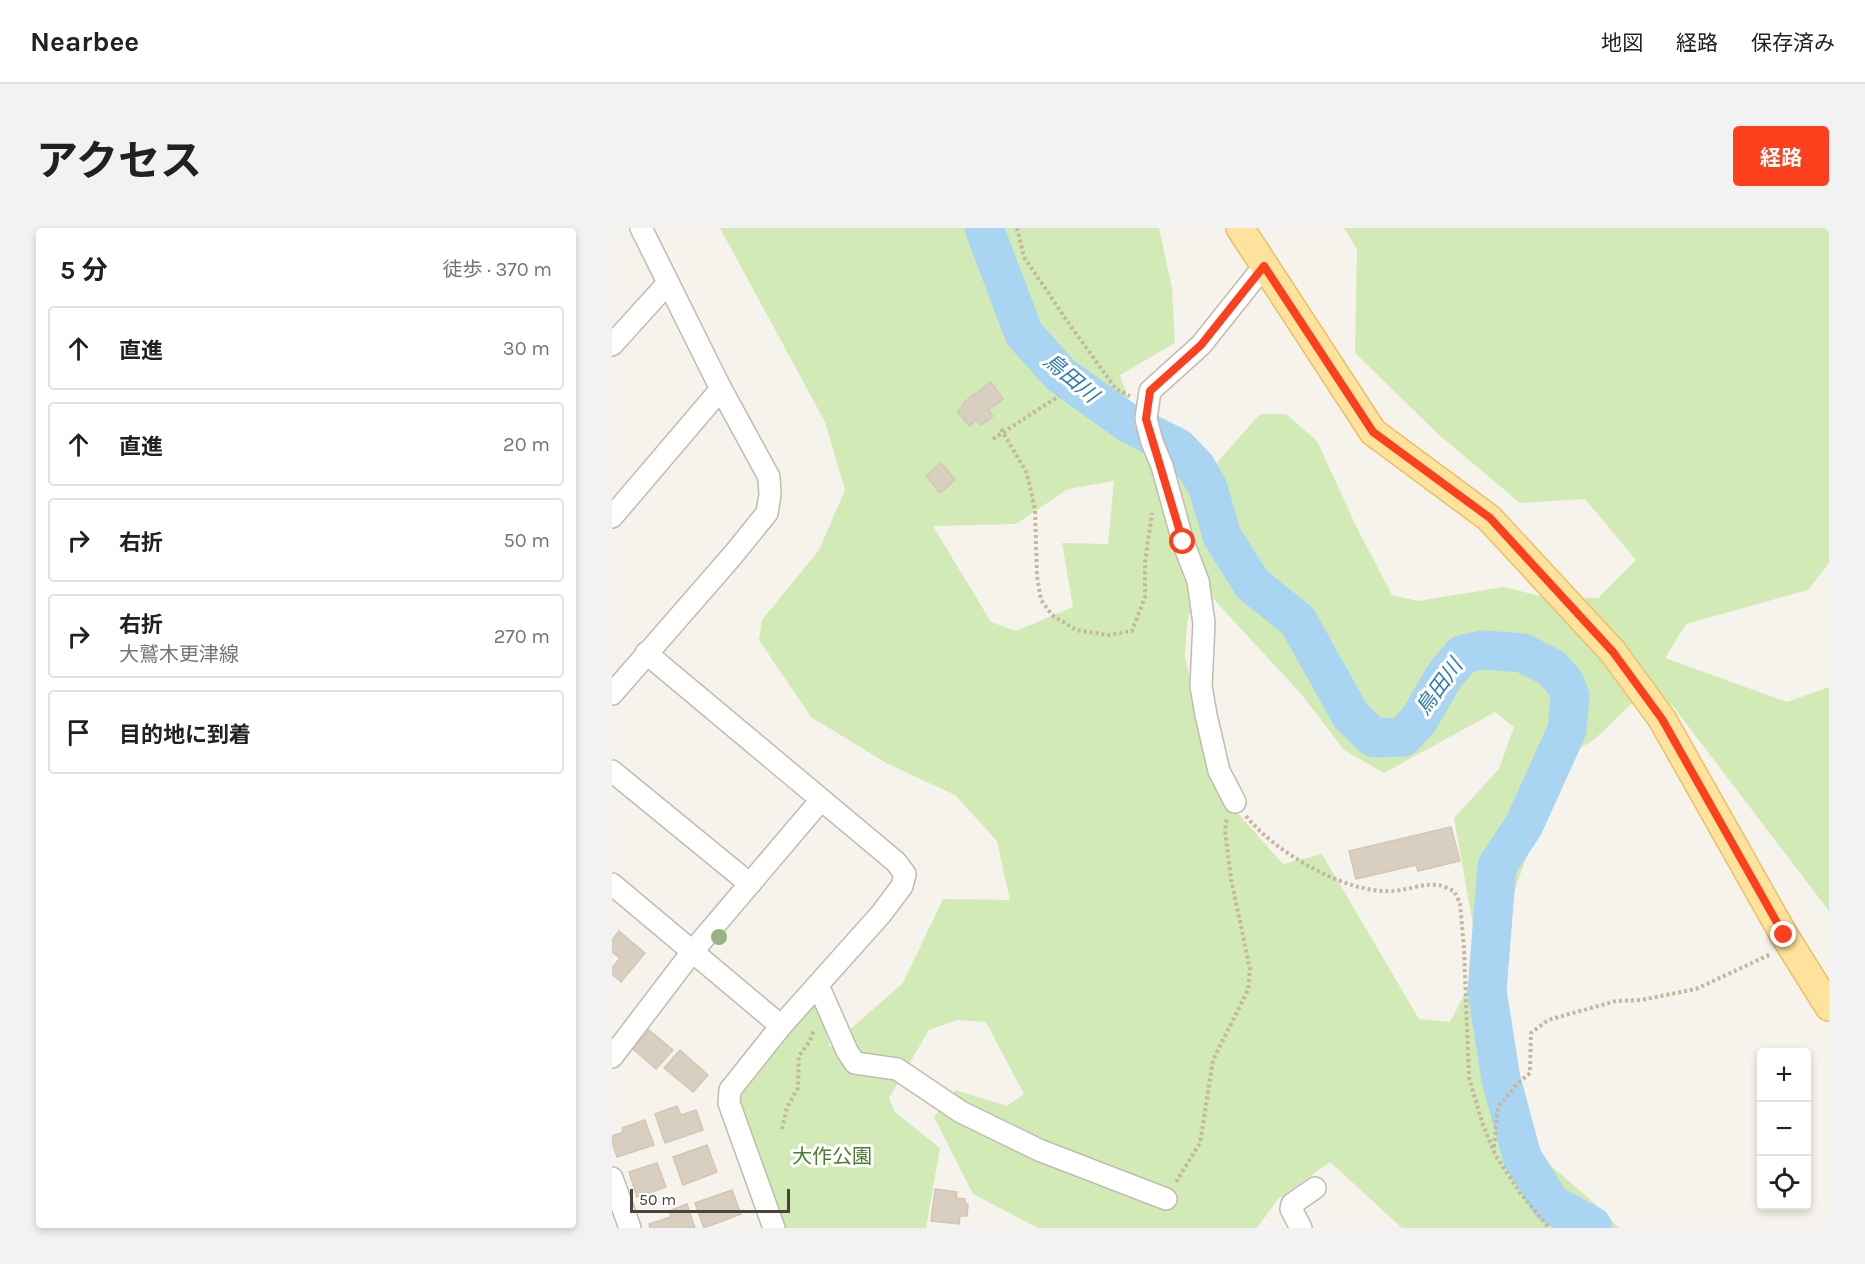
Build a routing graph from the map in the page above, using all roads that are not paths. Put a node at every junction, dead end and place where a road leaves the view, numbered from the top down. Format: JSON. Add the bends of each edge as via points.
{"nodes":[{"id":1,"x":641,"y":228,"type":"edge"},
{"id":2,"x":1240,"y":228,"type":"edge"},
{"id":3,"x":1264,"y":266,"type":"junction"},
{"id":4,"x":668,"y":283,"type":"junction"},
{"id":5,"x":612,"y":345,"type":"edge"},
{"id":6,"x":721,"y":389,"type":"junction"},
{"id":7,"x":612,"y":517,"type":"edge"},
{"id":8,"x":646,"y":653,"type":"junction"},
{"id":9,"x":612,"y":694,"type":"edge"},
{"id":10,"x":612,"y":771,"type":"edge"},
{"id":11,"x":821,"y":800,"type":"junction"},
{"id":12,"x":1235,"y":802,"type":"road end"},
{"id":13,"x":612,"y":884,"type":"edge"},
{"id":14,"x":750,"y":884,"type":"junction"},
{"id":15,"x":692,"y":952,"type":"junction"},
{"id":16,"x":818,"y":984,"type":"junction"},
{"id":17,"x":1829,"y":1007,"type":"edge"},
{"id":18,"x":781,"y":1026,"type":"junction"},
{"id":19,"x":612,"y":1057,"type":"edge"},
{"id":20,"x":612,"y":1178,"type":"edge"},
{"id":21,"x":1315,"y":1188,"type":"dead end"},
{"id":22,"x":1166,"y":1199,"type":"road end"},
{"id":23,"x":630,"y":1228,"type":"edge"},
{"id":24,"x":774,"y":1228,"type":"edge"},
{"id":25,"x":1301,"y":1228,"type":"edge"}],
"edges":[{"from":1,"to":4,"type":"street"},
{"from":2,"to":3,"type":"main road"},
{"from":3,"to":12,"type":"street","via":[[1201,345],[1150,391],[1146,419],[1198,581],[1204,624],[1201,686],[1220,771]]},
{"from":3,"to":17,"type":"main road","via":[[1373,432],[1490,518],[1613,652],[1662,719]]},
{"from":4,"to":5,"type":"street"},
{"from":4,"to":6,"type":"street"},
{"from":6,"to":7,"type":"street"},
{"from":6,"to":8,"type":"street","via":[[769,477],[766,513]]},
{"from":8,"to":9,"type":"street"},
{"from":8,"to":11,"type":"street"},
{"from":10,"to":14,"type":"street"},
{"from":11,"to":14,"type":"street"},
{"from":11,"to":16,"type":"street","via":[[896,862],[905,874],[902,886],[881,914]]},
{"from":13,"to":15,"type":"street"},
{"from":14,"to":15,"type":"street"},
{"from":15,"to":18,"type":"street"},
{"from":15,"to":19,"type":"street"},
{"from":16,"to":18,"type":"street"},
{"from":16,"to":22,"type":"street","via":[[855,1063],[897,1069],[962,1112],[1039,1150]]},
{"from":18,"to":24,"type":"street","via":[[730,1090],[729,1103]]},
{"from":20,"to":23,"type":"street"},
{"from":21,"to":25,"type":"street","via":[[1292,1204]]}]}
